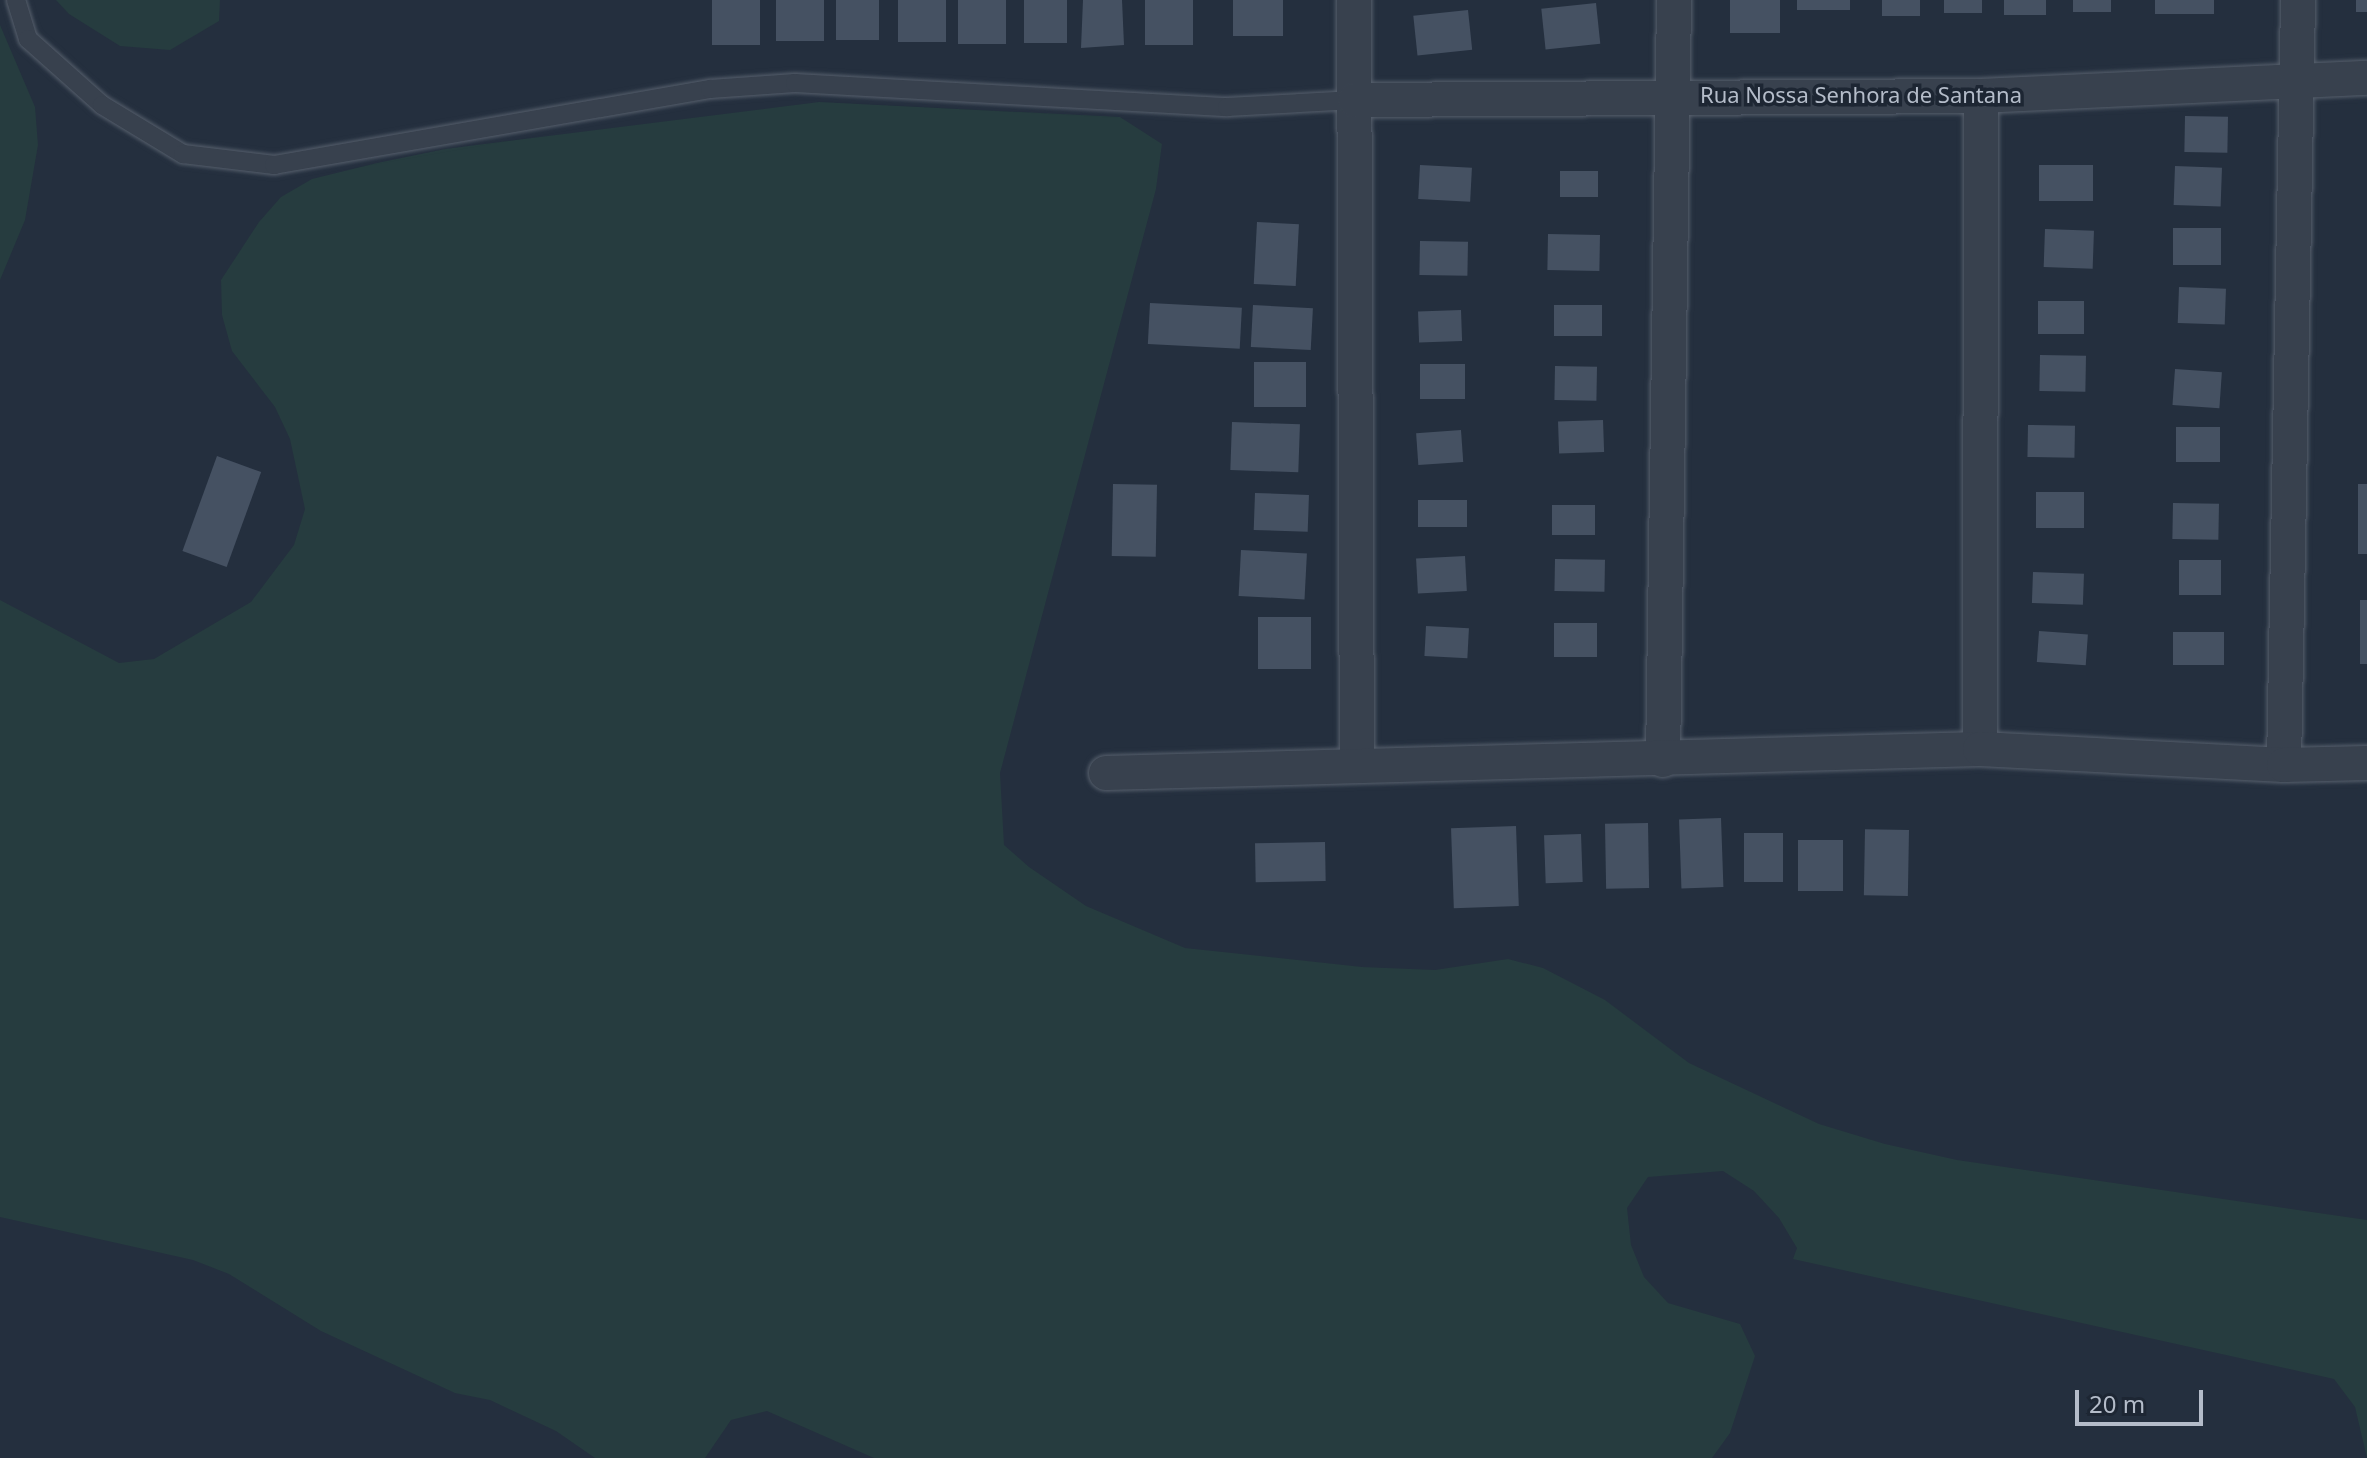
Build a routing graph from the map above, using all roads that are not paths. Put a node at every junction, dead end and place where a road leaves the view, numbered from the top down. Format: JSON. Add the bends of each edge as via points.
{"nodes":[{"id":1,"x":16,"y":0,"type":"edge"},
{"id":2,"x":1354,"y":0,"type":"edge"},
{"id":3,"x":1674,"y":0,"type":"edge"},
{"id":4,"x":2298,"y":0,"type":"edge"},
{"id":5,"x":2367,"y":78,"type":"edge"},
{"id":6,"x":2299,"y":83,"type":"junction"},
{"id":7,"x":1673,"y":95,"type":"junction"},
{"id":8,"x":1981,"y":96,"type":"junction"},
{"id":9,"x":1355,"y":100,"type":"junction"},
{"id":10,"x":1980,"y":749,"type":"junction"},
{"id":11,"x":1663,"y":760,"type":"junction"},
{"id":12,"x":2367,"y":763,"type":"edge"},
{"id":13,"x":1357,"y":764,"type":"junction"},
{"id":14,"x":2284,"y":765,"type":"junction"},
{"id":15,"x":1106,"y":773,"type":"dead end"}],
"edges":[{"from":1,"to":9,"type":"lane","via":[[28,39],[102,105],[183,154],[274,165],[710,89],[795,83],[1227,107]]},
{"from":2,"to":9,"type":"street"},
{"from":3,"to":7,"type":"street"},
{"from":4,"to":6,"type":"street"},
{"from":5,"to":6,"type":"street","name":"Rua Nossa Senhora de Santana"},
{"from":6,"to":8,"type":"street","name":"Rua Nossa Senhora de Santana"},
{"from":6,"to":14,"type":"street"},
{"from":7,"to":8,"type":"street","name":"Rua Nossa Senhora de Santana"},
{"from":7,"to":9,"type":"street","name":"Rua Nossa Senhora de Santana"},
{"from":7,"to":11,"type":"street"},
{"from":8,"to":10,"type":"street"},
{"from":9,"to":13,"type":"street"},
{"from":10,"to":11,"type":"street"},
{"from":10,"to":14,"type":"street"},
{"from":11,"to":13,"type":"street"},
{"from":12,"to":14,"type":"street"},
{"from":13,"to":15,"type":"street"}]}
